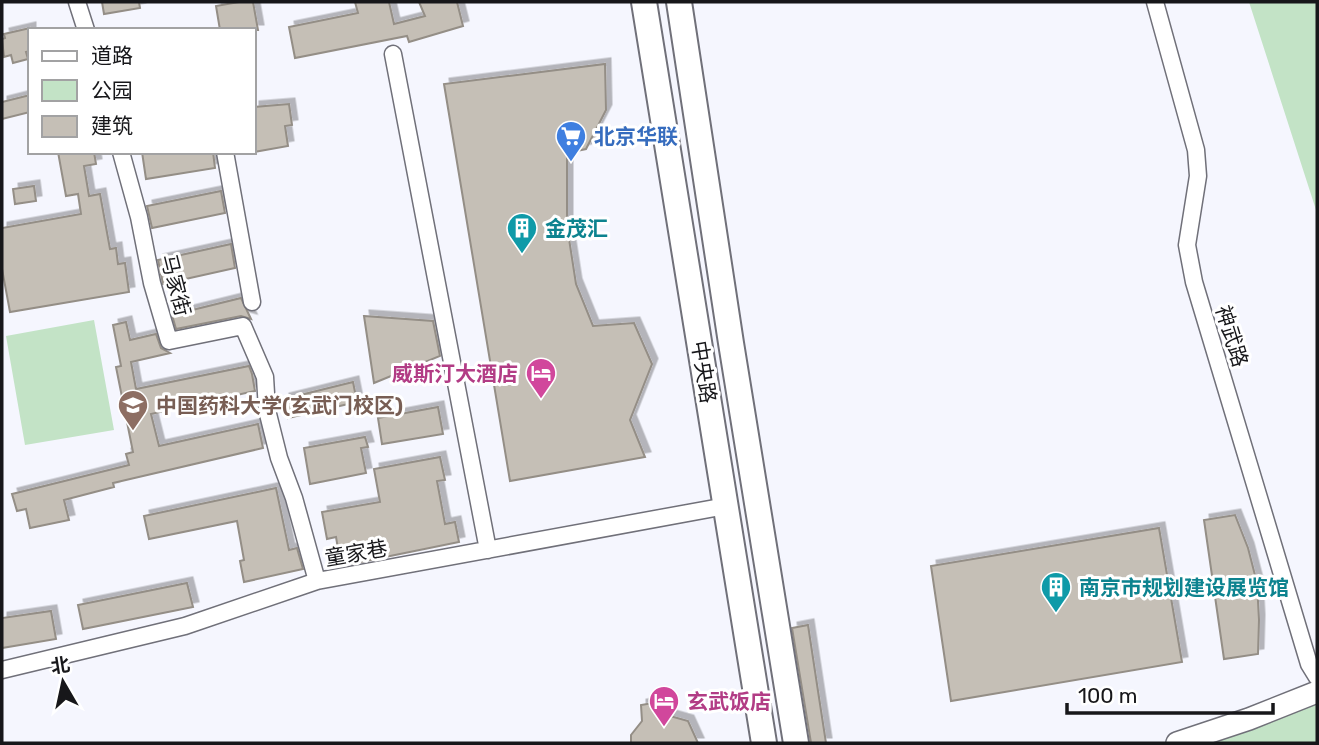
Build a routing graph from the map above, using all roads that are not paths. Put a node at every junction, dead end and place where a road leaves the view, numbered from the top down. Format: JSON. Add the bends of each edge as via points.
{"nodes":[{"id":1,"x":77,"y":2,"type":"edge"},
{"id":2,"x":644,"y":2,"type":"edge"},
{"id":3,"x":679,"y":2,"type":"edge"},
{"id":4,"x":1156,"y":2,"type":"edge"},
{"id":5,"x":85,"y":28,"type":"edge"},
{"id":6,"x":393,"y":54,"type":"dead end"},
{"id":7,"x":122,"y":154,"type":"edge"},
{"id":8,"x":225,"y":154,"type":"edge"},
{"id":9,"x":252,"y":302,"type":"dead end"},
{"id":10,"x":726,"y":506,"type":"junction"},
{"id":11,"x":488,"y":550,"type":"junction"},
{"id":12,"x":317,"y":581,"type":"junction"},
{"id":13,"x":2,"y":670,"type":"edge"},
{"id":14,"x":1317,"y":677,"type":"edge"},
{"id":15,"x":1317,"y":692,"type":"edge"},
{"id":16,"x":764,"y":743,"type":"edge"},
{"id":17,"x":796,"y":743,"type":"edge"},
{"id":18,"x":1177,"y":743,"type":"edge"}],
"edges":[{"from":1,"to":5,"type":"street"},
{"from":2,"to":10,"type":"main road","name":"中央路"},
{"from":3,"to":17,"type":"main road","name":"中央路"},
{"from":4,"to":14,"type":"street","name":"神武路","via":[[1196,150],[1198,176],[1187,245],[1194,282],[1309,664]]},
{"from":6,"to":11,"type":"street"},
{"from":7,"to":12,"type":"street","name":"马家街","via":[[169,341],[243,326],[250,339],[265,377],[267,410],[279,458]]},
{"from":8,"to":9,"type":"street"},
{"from":10,"to":11,"type":"street","name":"童家巷"},
{"from":10,"to":16,"type":"main road","name":"中央路"},
{"from":11,"to":12,"type":"street","name":"童家巷"},
{"from":12,"to":13,"type":"street","name":"童家巷","via":[[185,626]]},
{"from":15,"to":18,"type":"street"}]}
